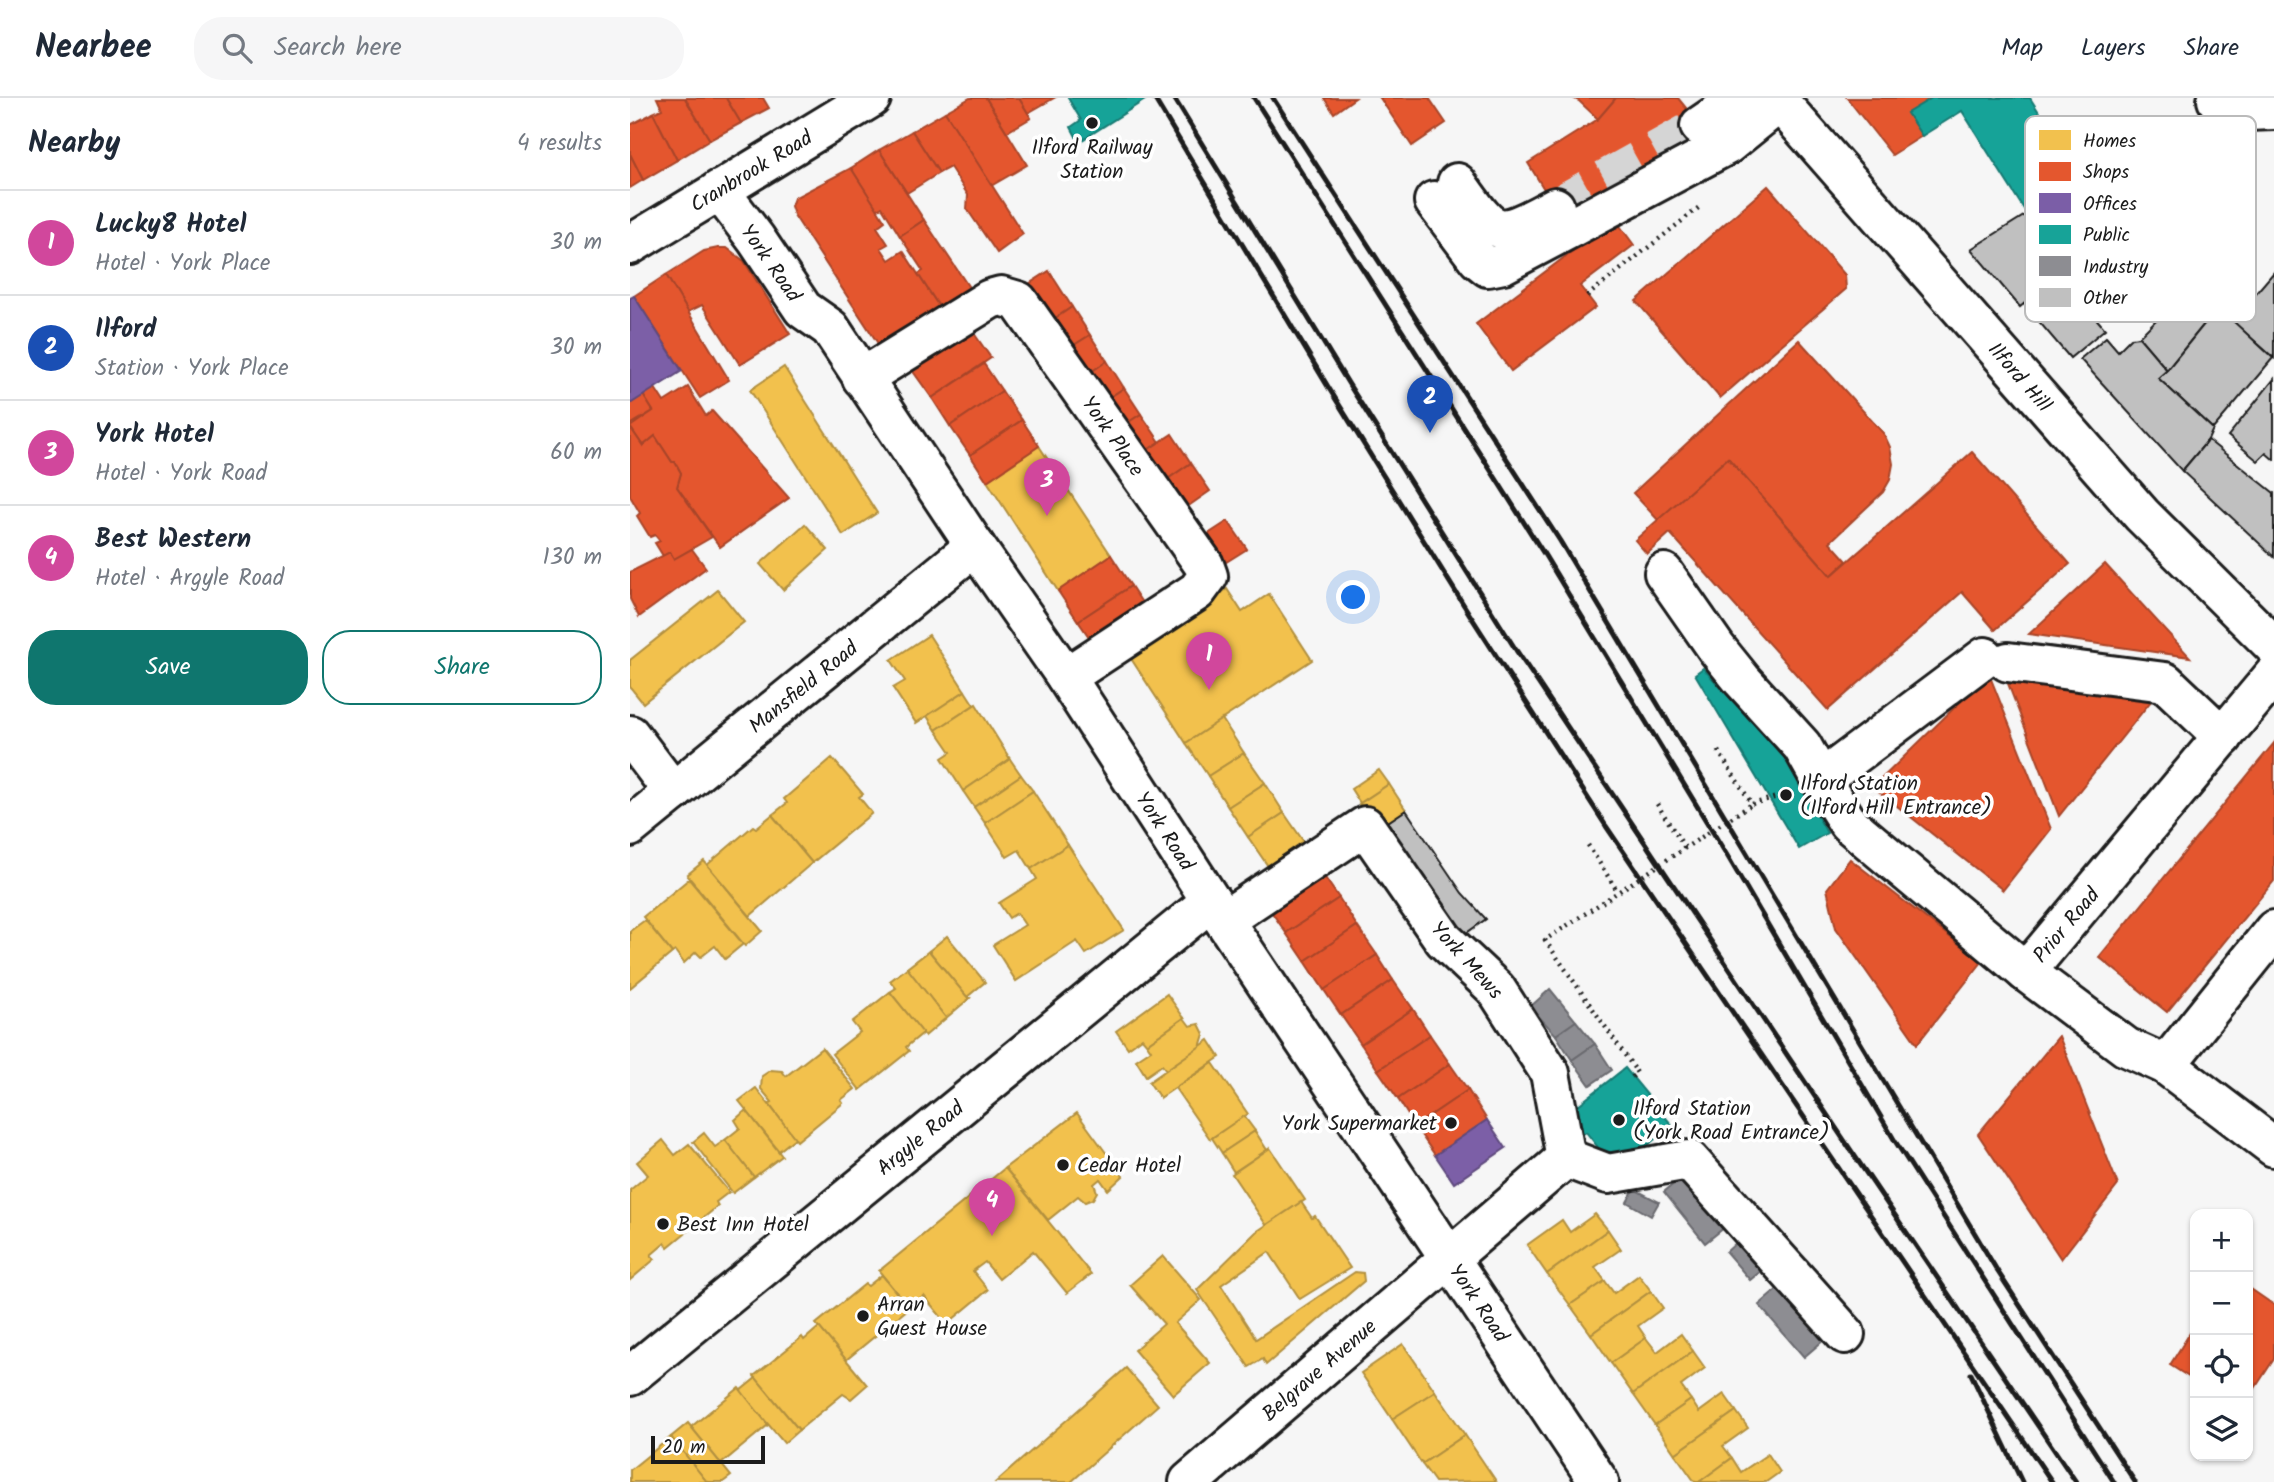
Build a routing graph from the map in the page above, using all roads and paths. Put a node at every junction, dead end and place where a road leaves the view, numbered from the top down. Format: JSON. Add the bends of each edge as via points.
{"nodes":[{"id":1,"x":871,"y":98,"type":"edge"},
{"id":2,"x":1741,"y":98,"type":"edge"},
{"id":3,"x":1778,"y":100,"type":"edge"},
{"id":4,"x":2217,"y":100,"type":"dead end"},
{"id":5,"x":2274,"y":110,"type":"edge"},
{"id":6,"x":1700,"y":126,"type":"tunnel mouth"},
{"id":7,"x":719,"y":190,"type":"junction"},
{"id":8,"x":1703,"y":205,"type":"dead end"},
{"id":9,"x":1555,"y":207,"type":"tunnel mouth"},
{"id":10,"x":630,"y":244,"type":"edge"},
{"id":11,"x":1587,"y":296,"type":"dead end"},
{"id":12,"x":862,"y":377,"type":"junction"},
{"id":13,"x":975,"y":546,"type":"junction"},
{"id":14,"x":1664,"y":573,"type":"dead end"},
{"id":15,"x":2274,"y":646,"type":"edge"},
{"id":16,"x":2274,"y":676,"type":"edge"},
{"id":17,"x":1066,"y":677,"type":"junction"},
{"id":18,"x":630,"y":735,"type":"edge"},
{"id":19,"x":2223,"y":737,"type":"junction"},
{"id":20,"x":1718,"y":751,"type":"dead end"},
{"id":21,"x":1821,"y":780,"type":"junction"},
{"id":22,"x":673,"y":792,"type":"junction"},
{"id":23,"x":1657,"y":804,"type":"dead end"},
{"id":24,"x":630,"y":827,"type":"edge"},
{"id":25,"x":1588,"y":845,"type":"dead end"},
{"id":26,"x":1685,"y":848,"type":"junction"},
{"id":27,"x":1618,"y":892,"type":"junction"},
{"id":28,"x":1217,"y":911,"type":"junction"},
{"id":29,"x":2274,"y":930,"type":"edge"},
{"id":30,"x":2026,"y":972,"type":"junction"},
{"id":31,"x":2166,"y":1065,"type":"junction"},
{"id":32,"x":1632,"y":1077,"type":"dead end"},
{"id":33,"x":2274,"y":1147,"type":"edge"},
{"id":34,"x":1566,"y":1158,"type":"junction"},
{"id":35,"x":1449,"y":1258,"type":"junction"},
{"id":36,"x":1845,"y":1334,"type":"dead end"},
{"id":37,"x":630,"y":1376,"type":"edge"},
{"id":38,"x":1189,"y":1482,"type":"edge"},
{"id":39,"x":1599,"y":1482,"type":"edge"}],
"edges":[{"from":1,"to":7,"type":"street","name":"Cranbrook Road"},
{"from":2,"to":6,"type":"street"},
{"from":3,"to":9,"type":"street","via":[[1727,145],[1503,264],[1488,267],[1478,259],[1445,192],[1491,226],[1504,230]]},
{"from":3,"to":15,"type":"street","name":"Ilford Hill","via":[[2142,515]]},
{"from":4,"to":5,"type":"street","via":[[2247,111]]},
{"from":7,"to":10,"type":"street","name":"Cranbrook Road"},
{"from":7,"to":12,"type":"street","name":"York Road","via":[[803,309],[830,328]]},
{"from":8,"to":11,"type":"path"},
{"from":12,"to":13,"type":"street","name":"York Road"},
{"from":12,"to":17,"type":"street","name":"York Place","via":[[990,299],[1017,300],[1205,565],[1208,576],[1197,591]]},
{"from":13,"to":17,"type":"street","name":"York Road"},
{"from":13,"to":22,"type":"street","name":"Mansfield Road"},
{"from":14,"to":21,"type":"street","via":[[1741,680],[1802,746]]},
{"from":16,"to":19,"type":"street","name":"Prior Road"},
{"from":17,"to":28,"type":"street","name":"York Road"},
{"from":18,"to":22,"type":"street"},
{"from":19,"to":21,"type":"street","via":[[2165,682],[1997,660]]},
{"from":19,"to":30,"type":"street","name":"Prior Road"},
{"from":20,"to":26,"type":"path","bridge":true,"via":[[1752,804]]},
{"from":21,"to":30,"type":"street","via":[[1848,823]]},
{"from":22,"to":24,"type":"street","name":"Mansfield Road"},
{"from":23,"to":26,"type":"path"},
{"from":25,"to":27,"type":"path"},
{"from":26,"to":27,"type":"path","bridge":true},
{"from":27,"to":32,"type":"path","bridge":true,"via":[[1545,940],[1634,1068],[1637,1073]]},
{"from":28,"to":34,"type":"street","name":"York Mews","via":[[1365,826],[1444,940],[1496,989],[1550,1073]]},
{"from":28,"to":35,"type":"street","name":"York Road"},
{"from":28,"to":37,"type":"street","name":"Argyle Road"},
{"from":29,"to":31,"type":"street"},
{"from":30,"to":31,"type":"street","name":"Prior Road","via":[[2126,1047]]},
{"from":31,"to":33,"type":"street","name":"Prior Road"},
{"from":34,"to":35,"type":"street"},
{"from":34,"to":36,"type":"street","via":[[1608,1174],[1689,1160]]},
{"from":35,"to":38,"type":"street","name":"Belgrave Avenue"},
{"from":35,"to":39,"type":"street","name":"York Road"}]}
